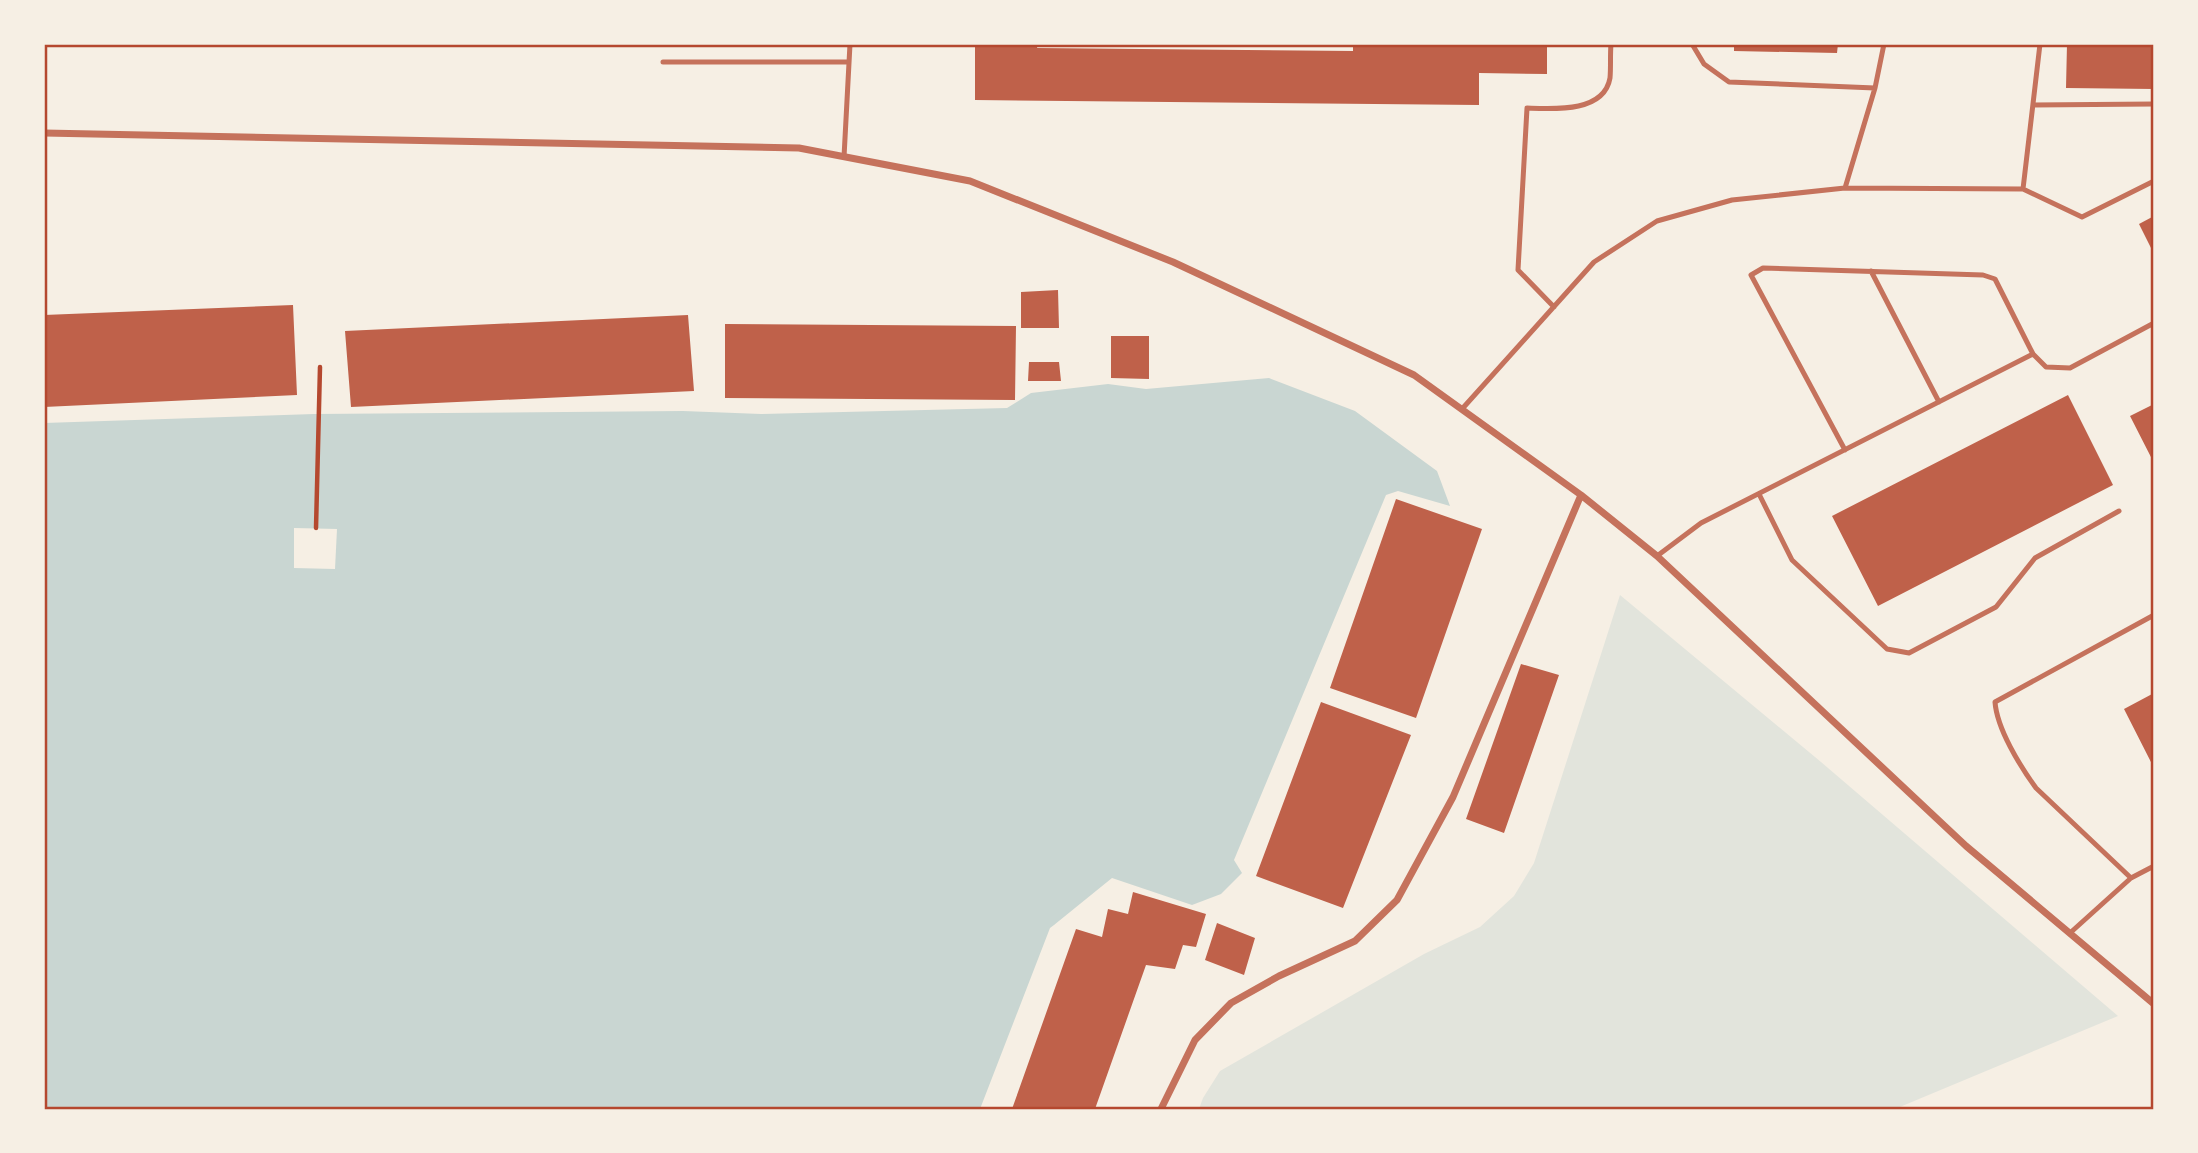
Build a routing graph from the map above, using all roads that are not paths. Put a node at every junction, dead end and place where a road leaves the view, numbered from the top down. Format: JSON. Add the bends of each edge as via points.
{"nodes":[{"id":1,"x":850,"y":44,"type":"edge"},
{"id":2,"x":1611,"y":44,"type":"edge"},
{"id":3,"x":1692,"y":44,"type":"edge"},
{"id":4,"x":1884,"y":44,"type":"edge"},
{"id":5,"x":2040,"y":44,"type":"edge"},
{"id":6,"x":663,"y":62,"type":"dead end"},
{"id":7,"x":849,"y":62,"type":"junction"},
{"id":8,"x":1875,"y":88,"type":"junction"},
{"id":9,"x":2154,"y":104,"type":"edge"},
{"id":10,"x":2033,"y":105,"type":"junction"},
{"id":11,"x":44,"y":133,"type":"edge"},
{"id":12,"x":844,"y":157,"type":"junction"},
{"id":13,"x":2154,"y":181,"type":"edge"},
{"id":14,"x":1844,"y":188,"type":"junction"},
{"id":15,"x":2023,"y":189,"type":"junction"},
{"id":16,"x":1871,"y":271,"type":"junction"},
{"id":17,"x":1555,"y":307,"type":"junction"},
{"id":18,"x":2154,"y":323,"type":"edge"},
{"id":19,"x":2033,"y":354,"type":"junction"},
{"id":20,"x":1939,"y":402,"type":"junction"},
{"id":21,"x":1462,"y":409,"type":"junction"},
{"id":22,"x":1845,"y":450,"type":"junction"},
{"id":23,"x":1759,"y":494,"type":"junction"},
{"id":24,"x":1581,"y":495,"type":"junction"},
{"id":25,"x":2119,"y":511,"type":"dead end"},
{"id":26,"x":1657,"y":556,"type":"junction"},
{"id":27,"x":2154,"y":615,"type":"edge"},
{"id":28,"x":2154,"y":866,"type":"edge"},
{"id":29,"x":2131,"y":878,"type":"junction"},
{"id":30,"x":2070,"y":933,"type":"junction"},
{"id":31,"x":2154,"y":1004,"type":"edge"},
{"id":32,"x":1161,"y":1109,"type":"edge"}],
"edges":[{"from":1,"to":7,"type":"lane"},
{"from":2,"to":17,"type":"lane","via":[[1609,81],[1599,96],[1564,109],[1527,108],[1518,270]]},
{"from":3,"to":8,"type":"lane","via":[[1704,64],[1728,82]]},
{"from":4,"to":8,"type":"lane"},
{"from":5,"to":10,"type":"lane"},
{"from":6,"to":7,"type":"lane"},
{"from":7,"to":12,"type":"lane"},
{"from":8,"to":14,"type":"lane"},
{"from":9,"to":10,"type":"lane"},
{"from":10,"to":15,"type":"lane"},
{"from":11,"to":12,"type":"street","via":[[799,148]]},
{"from":12,"to":21,"type":"street","via":[[970,181],[1173,262],[1414,375]]},
{"from":13,"to":15,"type":"lane","via":[[2082,217]]},
{"from":14,"to":15,"type":"lane"},
{"from":14,"to":17,"type":"lane","via":[[1732,200],[1657,221],[1594,262]]},
{"from":16,"to":19,"type":"lane","via":[[1995,279]]},
{"from":16,"to":20,"type":"lane"},
{"from":16,"to":22,"type":"lane","via":[[1763,268],[1751,275]]},
{"from":17,"to":21,"type":"lane"},
{"from":18,"to":19,"type":"lane","via":[[2070,368],[2046,367]]},
{"from":19,"to":20,"type":"lane"},
{"from":20,"to":22,"type":"lane"},
{"from":21,"to":24,"type":"street"},
{"from":22,"to":23,"type":"lane"},
{"from":23,"to":25,"type":"lane","via":[[1792,560],[1887,649],[1909,653],[1996,607],[2035,558]]},
{"from":23,"to":26,"type":"lane","via":[[1701,523]]},
{"from":24,"to":26,"type":"street"},
{"from":24,"to":32,"type":"street","via":[[1453,797],[1396,900],[1355,942],[1231,1003],[1195,1040]]},
{"from":26,"to":30,"type":"street","via":[[1966,846]]},
{"from":27,"to":29,"type":"lane","via":[[1995,702],[1996,717],[2036,788]]},
{"from":28,"to":29,"type":"lane"},
{"from":29,"to":30,"type":"lane"},
{"from":30,"to":31,"type":"street"}]}
